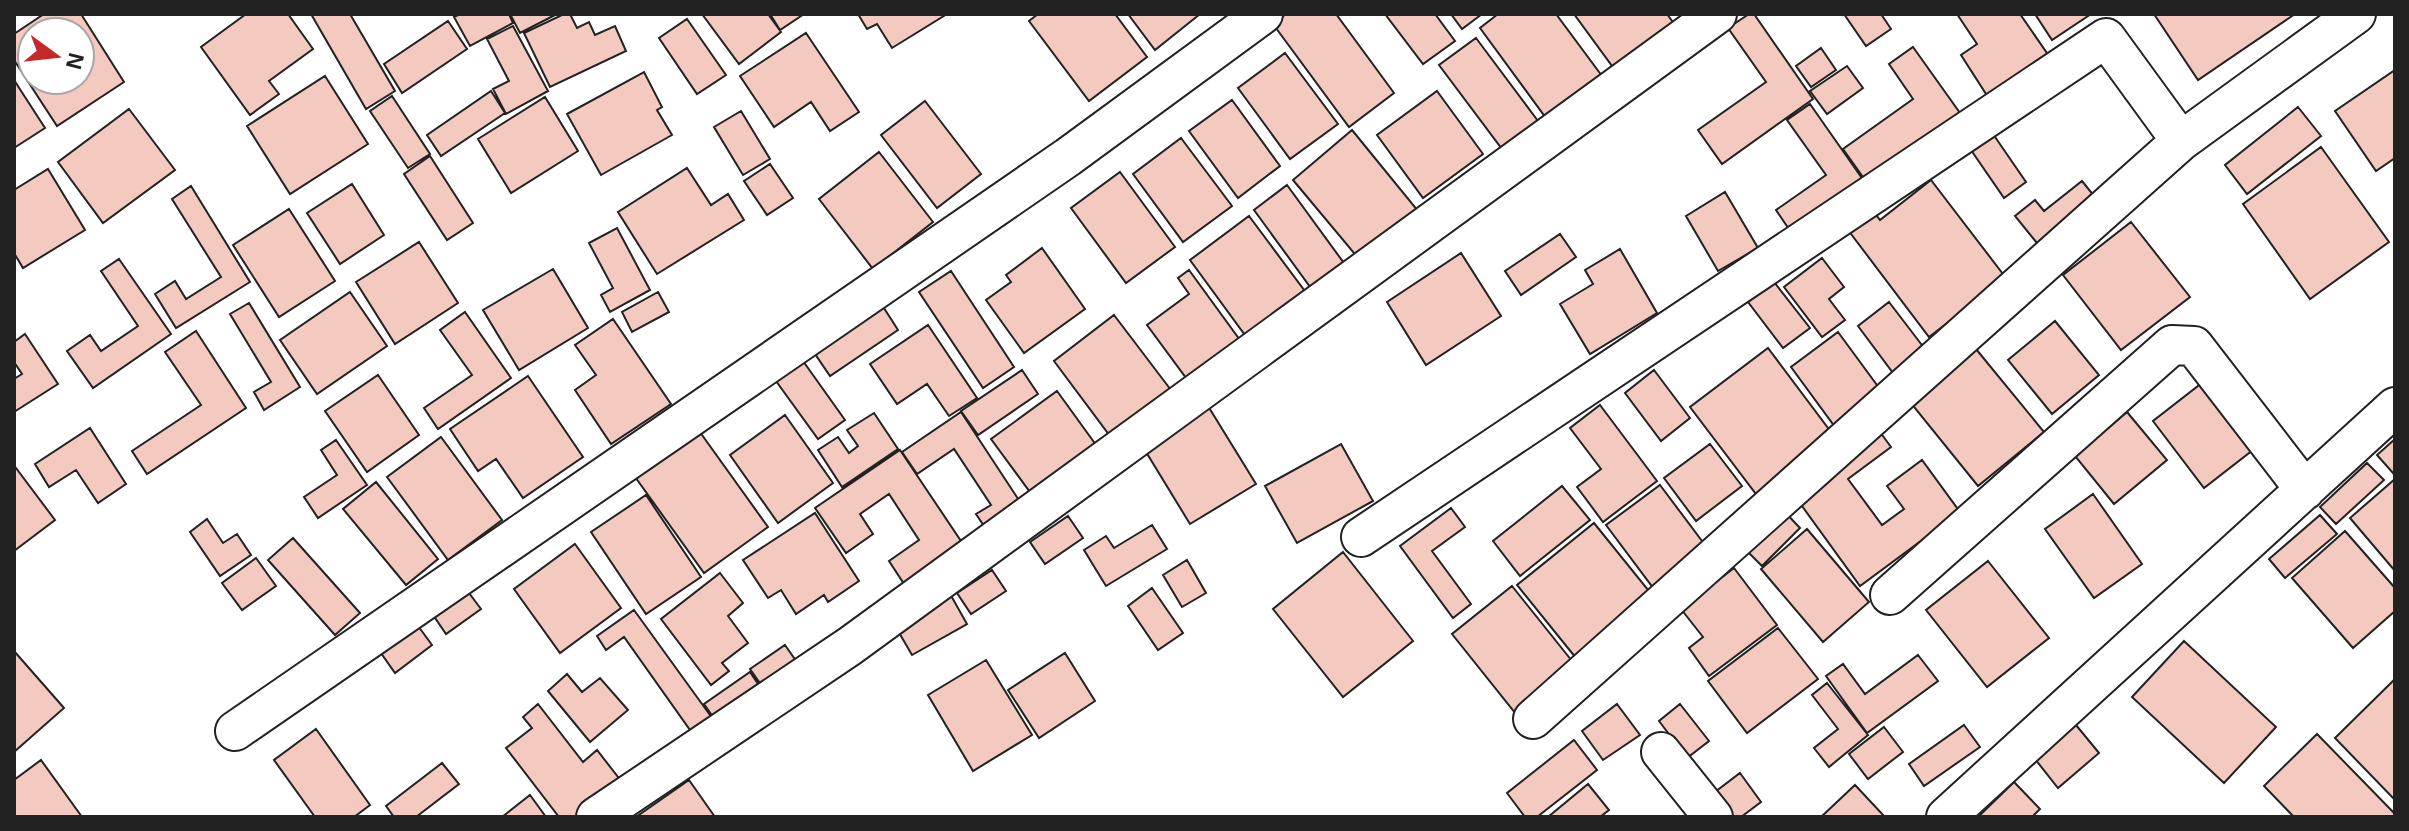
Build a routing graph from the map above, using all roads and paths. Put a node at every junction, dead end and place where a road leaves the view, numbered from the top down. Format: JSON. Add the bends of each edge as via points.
{"nodes":[{"id":1,"x":1263,"y":14,"type":"edge"},
{"id":2,"x":1717,"y":14,"type":"edge"},
{"id":3,"x":2356,"y":14,"type":"edge"},
{"id":4,"x":2181,"y":141,"type":"junction"},
{"id":5,"x":2395,"y":407,"type":"edge"},
{"id":6,"x":2305,"y":490,"type":"junction"},
{"id":7,"x":1361,"y":537,"type":"dead end"},
{"id":8,"x":1890,"y":595,"type":"dead end"},
{"id":9,"x":1533,"y":719,"type":"dead end"},
{"id":10,"x":235,"y":731,"type":"dead end"},
{"id":11,"x":1661,"y":752,"type":"dead end"},
{"id":12,"x":603,"y":815,"type":"edge"},
{"id":13,"x":1713,"y":817,"type":"edge"},
{"id":14,"x":1946,"y":817,"type":"edge"}],
"edges":[{"from":1,"to":10,"type":"street","via":[[1068,157]]},
{"from":2,"to":12,"type":"street","via":[[850,646]]},
{"from":3,"to":4,"type":"street"},
{"from":4,"to":7,"type":"street","via":[[2106,38]]},
{"from":4,"to":9,"type":"street"},
{"from":5,"to":6,"type":"street"},
{"from":6,"to":8,"type":"street","via":[[2194,346],[2172,345]]},
{"from":6,"to":14,"type":"street"},
{"from":11,"to":13,"type":"street"}]}
